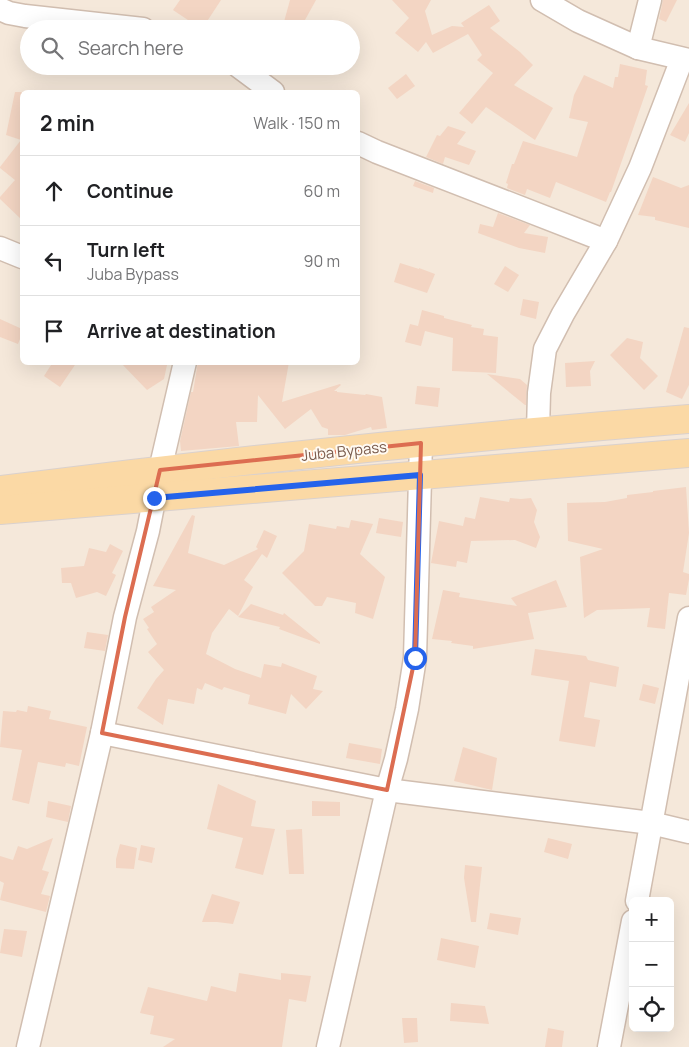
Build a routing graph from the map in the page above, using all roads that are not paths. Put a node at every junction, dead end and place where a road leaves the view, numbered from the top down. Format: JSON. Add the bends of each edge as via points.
{"nodes":[{"id":1,"x":542,"y":0,"type":"edge"},
{"id":2,"x":650,"y":0,"type":"edge"},
{"id":3,"x":0,"y":9,"type":"edge"},
{"id":4,"x":61,"y":20,"type":"edge"},
{"id":5,"x":638,"y":48,"type":"junction"},
{"id":6,"x":686,"y":60,"type":"edge"},
{"id":7,"x":238,"y":75,"type":"edge"},
{"id":8,"x":249,"y":75,"type":"edge"},
{"id":9,"x":242,"y":90,"type":"edge"},
{"id":10,"x":270,"y":90,"type":"edge"},
{"id":11,"x":360,"y":144,"type":"edge"},
{"id":12,"x":606,"y":242,"type":"junction"},
{"id":13,"x":0,"y":248,"type":"edge"},
{"id":14,"x":20,"y":256,"type":"edge"},
{"id":15,"x":184,"y":365,"type":"edge"},
{"id":16,"x":689,"y":419,"type":"edge"},
{"id":17,"x":538,"y":431,"type":"junction"},
{"id":18,"x":421,"y":443,"type":"junction"},
{"id":19,"x":689,"y":453,"type":"edge"},
{"id":20,"x":160,"y":470,"type":"junction"},
{"id":21,"x":420,"y":475,"type":"junction"},
{"id":22,"x":0,"y":490,"type":"edge"},
{"id":23,"x":154,"y":498,"type":"junction"},
{"id":24,"x":0,"y":510,"type":"edge"},
{"id":25,"x":689,"y":618,"type":"edge"},
{"id":26,"x":687,"y":644,"type":"edge"},
{"id":27,"x":102,"y":733,"type":"junction"},
{"id":28,"x":387,"y":790,"type":"junction"},
{"id":29,"x":651,"y":823,"type":"junction"},
{"id":30,"x":689,"y":832,"type":"edge"},
{"id":31,"x":637,"y":897,"type":"edge"},
{"id":32,"x":629,"y":942,"type":"edge"},
{"id":33,"x":28,"y":1047,"type":"edge"},
{"id":34,"x":328,"y":1047,"type":"edge"},
{"id":35,"x":609,"y":1047,"type":"edge"}],
"edges":[{"from":1,"to":5,"type":"street","via":[[578,21]]},
{"from":2,"to":5,"type":"street"},
{"from":3,"to":4,"type":"street","via":[[8,13]]},
{"from":5,"to":6,"type":"street"},
{"from":6,"to":12,"type":"street"},
{"from":7,"to":9,"type":"street"},
{"from":8,"to":10,"type":"street"},
{"from":11,"to":12,"type":"street"},
{"from":12,"to":17,"type":"street","via":[[546,349],[539,393]]},
{"from":13,"to":14,"type":"street"},
{"from":15,"to":20,"type":"street"},
{"from":16,"to":17,"type":"main road","name":"Juba Bypass"},
{"from":17,"to":18,"type":"main road","name":"Juba Bypass"},
{"from":18,"to":20,"type":"main road","name":"Juba Bypass"},
{"from":18,"to":21,"type":"street"},
{"from":19,"to":21,"type":"main road","name":"Juba Bypass"},
{"from":20,"to":22,"type":"main road","name":"Juba Bypass"},
{"from":20,"to":23,"type":"street"},
{"from":21,"to":23,"type":"main road","name":"Juba Bypass"},
{"from":21,"to":28,"type":"street","via":[[415,658],[407,709]]},
{"from":23,"to":24,"type":"main road","name":"Juba Bypass"},
{"from":23,"to":27,"type":"street","via":[[125,617]]},
{"from":25,"to":26,"type":"street"},
{"from":26,"to":29,"type":"street"},
{"from":27,"to":28,"type":"street"},
{"from":27,"to":33,"type":"street"},
{"from":28,"to":29,"type":"street"},
{"from":28,"to":34,"type":"street"},
{"from":29,"to":30,"type":"street"},
{"from":29,"to":31,"type":"street"},
{"from":32,"to":35,"type":"street"}]}
